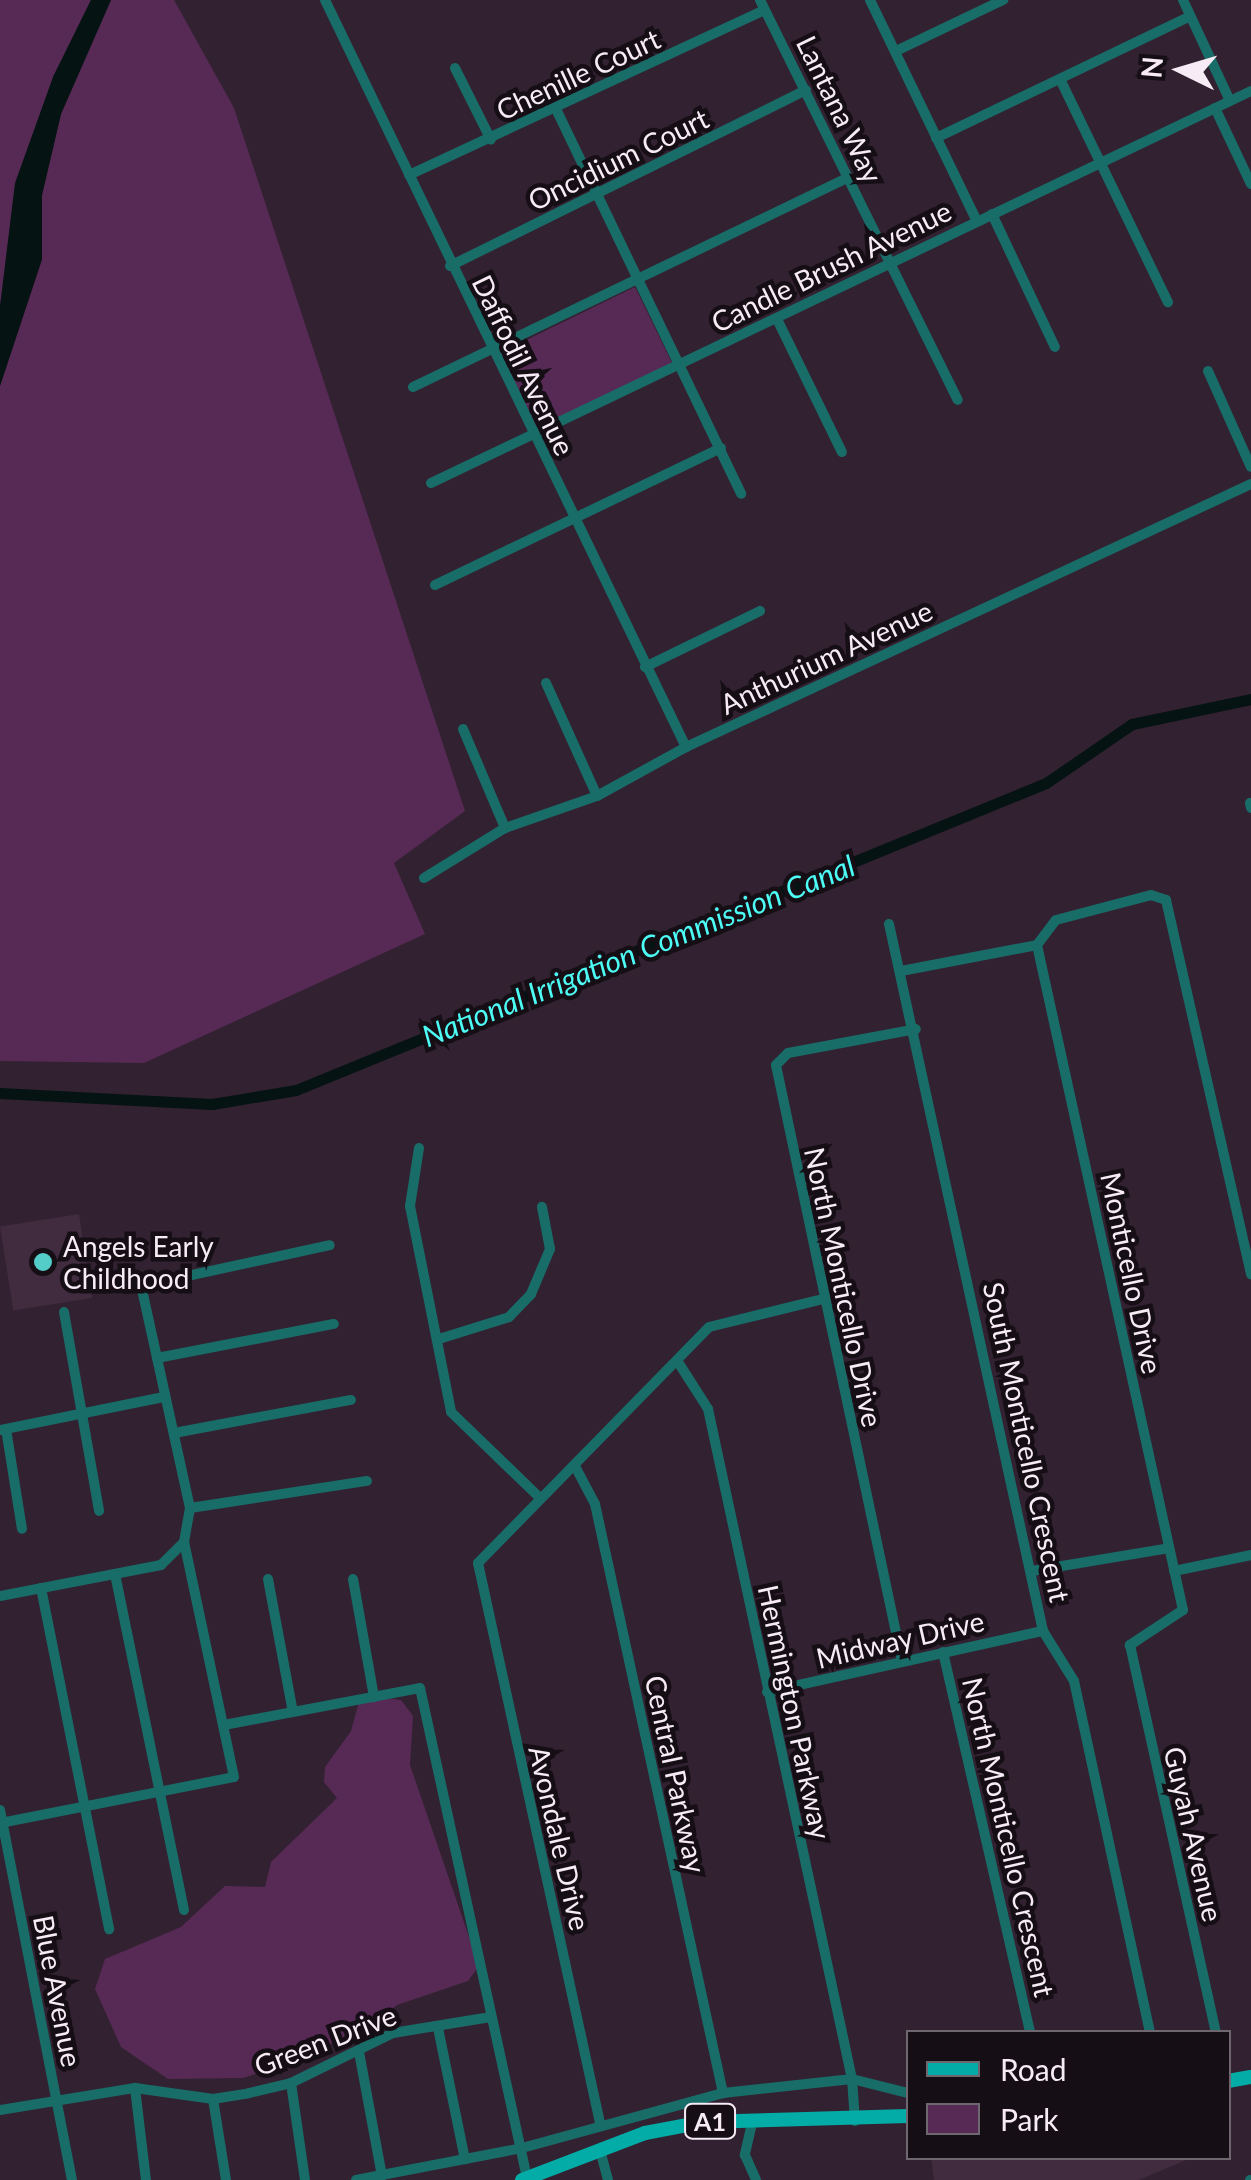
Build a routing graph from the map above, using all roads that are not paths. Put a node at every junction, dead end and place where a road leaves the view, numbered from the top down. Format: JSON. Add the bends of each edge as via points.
{"nodes":[{"id":1,"x":325,"y":0,"type":"edge"},
{"id":2,"x":870,"y":0,"type":"edge"},
{"id":3,"x":1003,"y":0,"type":"edge"},
{"id":4,"x":1183,"y":0,"type":"edge"},
{"id":5,"x":762,"y":5,"type":"edge"},
{"id":6,"x":976,"y":6,"type":"edge"},
{"id":7,"x":1189,"y":17,"type":"junction"},
{"id":8,"x":896,"y":51,"type":"junction"},
{"id":9,"x":454,"y":68,"type":"dead end"},
{"id":10,"x":1060,"y":79,"type":"junction"},
{"id":11,"x":806,"y":90,"type":"junction"},
{"id":12,"x":1251,"y":91,"type":"edge"},
{"id":13,"x":1230,"y":101,"type":"junction"},
{"id":14,"x":1216,"y":108,"type":"junction"},
{"id":15,"x":556,"y":109,"type":"junction"},
{"id":16,"x":936,"y":138,"type":"junction"},
{"id":17,"x":491,"y":140,"type":"junction"},
{"id":18,"x":1102,"y":164,"type":"junction"},
{"id":19,"x":409,"y":175,"type":"junction"},
{"id":20,"x":849,"y":177,"type":"junction"},
{"id":21,"x":1251,"y":184,"type":"edge"},
{"id":22,"x":599,"y":194,"type":"junction"},
{"id":23,"x":992,"y":214,"type":"junction"},
{"id":24,"x":977,"y":222,"type":"junction"},
{"id":25,"x":892,"y":262,"type":"junction"},
{"id":26,"x":450,"y":266,"type":"junction"},
{"id":27,"x":638,"y":277,"type":"junction"},
{"id":28,"x":1168,"y":302,"type":"dead end"},
{"id":29,"x":777,"y":319,"type":"junction"},
{"id":30,"x":1055,"y":347,"type":"dead end"},
{"id":31,"x":490,"y":348,"type":"junction"},
{"id":32,"x":681,"y":363,"type":"junction"},
{"id":33,"x":1208,"y":371,"type":"dead end"},
{"id":34,"x":413,"y":387,"type":"dead end"},
{"id":35,"x":958,"y":400,"type":"dead end"},
{"id":36,"x":533,"y":433,"type":"junction"},
{"id":37,"x":720,"y":448,"type":"junction"},
{"id":38,"x":842,"y":452,"type":"dead end"},
{"id":39,"x":1251,"y":468,"type":"edge"},
{"id":40,"x":431,"y":483,"type":"dead end"},
{"id":41,"x":1251,"y":484,"type":"edge"},
{"id":42,"x":741,"y":494,"type":"dead end"},
{"id":43,"x":572,"y":517,"type":"junction"},
{"id":44,"x":435,"y":585,"type":"dead end"},
{"id":45,"x":760,"y":611,"type":"dead end"},
{"id":46,"x":645,"y":667,"type":"junction"},
{"id":47,"x":546,"y":683,"type":"dead end"},
{"id":48,"x":463,"y":730,"type":"dead end"},
{"id":49,"x":686,"y":747,"type":"junction"},
{"id":50,"x":597,"y":796,"type":"junction"},
{"id":51,"x":505,"y":828,"type":"junction"},
{"id":52,"x":424,"y":878,"type":"dead end"},
{"id":53,"x":890,"y":924,"type":"dead end"},
{"id":54,"x":1037,"y":945,"type":"junction"},
{"id":55,"x":901,"y":971,"type":"junction"},
{"id":56,"x":916,"y":1029,"type":"junction"},
{"id":57,"x":419,"y":1148,"type":"dead end"},
{"id":58,"x":542,"y":1207,"type":"dead end"},
{"id":59,"x":330,"y":1246,"type":"dead end"},
{"id":60,"x":1251,"y":1274,"type":"edge"},
{"id":61,"x":822,"y":1299,"type":"junction"},
{"id":62,"x":64,"y":1312,"type":"dead end"},
{"id":63,"x":334,"y":1324,"type":"dead end"},
{"id":64,"x":440,"y":1339,"type":"junction"},
{"id":65,"x":157,"y":1358,"type":"junction"},
{"id":66,"x":678,"y":1362,"type":"junction"},
{"id":67,"x":164,"y":1398,"type":"junction"},
{"id":68,"x":351,"y":1400,"type":"dead end"},
{"id":69,"x":82,"y":1415,"type":"junction"},
{"id":70,"x":3,"y":1430,"type":"edge"},
{"id":71,"x":174,"y":1433,"type":"junction"},
{"id":72,"x":576,"y":1468,"type":"junction"},
{"id":73,"x":367,"y":1481,"type":"dead end"},
{"id":74,"x":539,"y":1497,"type":"junction"},
{"id":75,"x":190,"y":1508,"type":"junction"},
{"id":76,"x":99,"y":1510,"type":"dead end"},
{"id":77,"x":22,"y":1529,"type":"dead end"},
{"id":78,"x":184,"y":1542,"type":"junction"},
{"id":79,"x":1169,"y":1548,"type":"junction"},
{"id":80,"x":1251,"y":1555,"type":"edge"},
{"id":81,"x":1032,"y":1571,"type":"junction"},
{"id":82,"x":1174,"y":1571,"type":"junction"},
{"id":83,"x":116,"y":1574,"type":"junction"},
{"id":84,"x":353,"y":1578,"type":"dead end"},
{"id":85,"x":268,"y":1579,"type":"dead end"},
{"id":86,"x":41,"y":1588,"type":"junction"},
{"id":87,"x":0,"y":1596,"type":"edge"},
{"id":88,"x":1042,"y":1630,"type":"junction"},
{"id":89,"x":1130,"y":1645,"type":"joint"},
{"id":90,"x":944,"y":1652,"type":"junction"},
{"id":91,"x":902,"y":1661,"type":"junction"},
{"id":92,"x":768,"y":1692,"type":"junction"},
{"id":93,"x":374,"y":1697,"type":"junction"},
{"id":94,"x":293,"y":1712,"type":"junction"},
{"id":95,"x":224,"y":1725,"type":"junction"},
{"id":96,"x":160,"y":1792,"type":"junction"},
{"id":97,"x":85,"y":1806,"type":"junction"},
{"id":98,"x":1,"y":1818,"type":"edge"},
{"id":99,"x":184,"y":1910,"type":"dead end"},
{"id":100,"x":109,"y":1929,"type":"dead end"},
{"id":101,"x":492,"y":2017,"type":"junction"},
{"id":102,"x":438,"y":2028,"type":"junction"},
{"id":103,"x":1030,"y":2030,"type":"edge"},
{"id":104,"x":1150,"y":2030,"type":"edge"},
{"id":105,"x":1216,"y":2030,"type":"edge"},
{"id":106,"x":359,"y":2052,"type":"junction"},
{"id":107,"x":852,"y":2078,"type":"junction"},
{"id":108,"x":291,"y":2082,"type":"junction"},
{"id":109,"x":136,"y":2088,"type":"junction"},
{"id":110,"x":906,"y":2092,"type":"edge"},
{"id":111,"x":723,"y":2093,"type":"junction"},
{"id":112,"x":212,"y":2098,"type":"junction"},
{"id":113,"x":56,"y":2099,"type":"junction"},
{"id":114,"x":0,"y":2110,"type":"edge"},
{"id":115,"x":906,"y":2116,"type":"edge"},
{"id":116,"x":753,"y":2119,"type":"junction"},
{"id":117,"x":855,"y":2121,"type":"junction"},
{"id":118,"x":600,"y":2123,"type":"junction"},
{"id":119,"x":522,"y":2148,"type":"junction"},
{"id":120,"x":600,"y":2150,"type":"junction"},
{"id":121,"x":464,"y":2158,"type":"junction"},
{"id":122,"x":382,"y":2176,"type":"junction"},
{"id":123,"x":524,"y":2179,"type":"edge"},
{"id":124,"x":72,"y":2180,"type":"edge"},
{"id":125,"x":146,"y":2180,"type":"edge"},
{"id":126,"x":226,"y":2180,"type":"edge"},
{"id":127,"x":305,"y":2180,"type":"edge"},
{"id":128,"x":356,"y":2180,"type":"edge"},
{"id":129,"x":608,"y":2180,"type":"edge"},
{"id":130,"x":756,"y":2180,"type":"edge"}],
"edges":[{"from":1,"to":19,"type":"street","name":"Daffodil Avenue"},
{"from":2,"to":8,"type":"street"},
{"from":3,"to":6,"type":"street"},
{"from":4,"to":7,"type":"street"},
{"from":5,"to":11,"type":"street","name":"Lantana Way"},
{"from":5,"to":15,"type":"street","name":"Chenille Court"},
{"from":6,"to":8,"type":"street"},
{"from":7,"to":10,"type":"street"},
{"from":7,"to":13,"type":"street"},
{"from":8,"to":16,"type":"street"},
{"from":9,"to":17,"type":"street"},
{"from":10,"to":16,"type":"street"},
{"from":10,"to":18,"type":"street"},
{"from":11,"to":20,"type":"street","name":"Lantana Way"},
{"from":11,"to":22,"type":"street","name":"Oncidium Court"},
{"from":12,"to":13,"type":"street","name":"Candle Brush Avenue"},
{"from":13,"to":14,"type":"street","name":"Candle Brush Avenue"},
{"from":14,"to":18,"type":"street","name":"Candle Brush Avenue"},
{"from":14,"to":21,"type":"street"},
{"from":15,"to":17,"type":"street","name":"Chenille Court"},
{"from":15,"to":22,"type":"street"},
{"from":16,"to":24,"type":"street"},
{"from":17,"to":19,"type":"street","name":"Chenille Court"},
{"from":18,"to":23,"type":"street","name":"Candle Brush Avenue"},
{"from":18,"to":28,"type":"street"},
{"from":19,"to":26,"type":"street","name":"Daffodil Avenue"},
{"from":20,"to":25,"type":"street","name":"Lantana Way"},
{"from":20,"to":27,"type":"street"},
{"from":22,"to":26,"type":"street","name":"Oncidium Court"},
{"from":22,"to":27,"type":"street"},
{"from":23,"to":24,"type":"street","name":"Candle Brush Avenue"},
{"from":23,"to":30,"type":"street"},
{"from":24,"to":25,"type":"street","name":"Candle Brush Avenue"},
{"from":25,"to":29,"type":"street","name":"Candle Brush Avenue"},
{"from":25,"to":35,"type":"street","name":"Lantana Way"},
{"from":26,"to":31,"type":"street","name":"Daffodil Avenue"},
{"from":27,"to":31,"type":"street"},
{"from":27,"to":32,"type":"street"},
{"from":29,"to":32,"type":"street","name":"Candle Brush Avenue"},
{"from":29,"to":38,"type":"street"},
{"from":31,"to":34,"type":"street"},
{"from":31,"to":36,"type":"street","name":"Daffodil Avenue"},
{"from":32,"to":36,"type":"street","name":"Candle Brush Avenue"},
{"from":32,"to":37,"type":"street"},
{"from":33,"to":39,"type":"street"},
{"from":36,"to":40,"type":"street","name":"Candle Brush Avenue"},
{"from":36,"to":43,"type":"street","name":"Daffodil Avenue"},
{"from":37,"to":42,"type":"street"},
{"from":37,"to":43,"type":"street"},
{"from":41,"to":49,"type":"street","name":"Anthurium Avenue"},
{"from":43,"to":44,"type":"street"},
{"from":43,"to":46,"type":"street","name":"Daffodil Avenue"},
{"from":45,"to":46,"type":"street"},
{"from":46,"to":49,"type":"street","name":"Daffodil Avenue"},
{"from":47,"to":50,"type":"street"},
{"from":48,"to":51,"type":"street"},
{"from":49,"to":50,"type":"street","name":"Anthurium Avenue"},
{"from":50,"to":51,"type":"street","name":"Anthurium Avenue"},
{"from":51,"to":52,"type":"street","name":"Anthurium Avenue"},
{"from":53,"to":55,"type":"street","name":"South Monticello Crescent"},
{"from":54,"to":55,"type":"street"},
{"from":54,"to":60,"type":"street","via":[[1056,920],[1151,895],[1166,900]]},
{"from":54,"to":79,"type":"street","name":"Monticello Drive"},
{"from":55,"to":56,"type":"street","name":"South Monticello Crescent"},
{"from":56,"to":61,"type":"street","name":"North Monticello Drive","via":[[788,1054],[776,1065]]},
{"from":56,"to":81,"type":"street","name":"South Monticello Crescent"},
{"from":57,"to":64,"type":"street","via":[[410,1206]]},
{"from":58,"to":64,"type":"street","via":[[550,1249],[531,1294],[510,1317]]},
{"from":59,"to":65,"type":"street","via":[[141,1286]]},
{"from":61,"to":66,"type":"street","via":[[719,1321]]},
{"from":61,"to":91,"type":"street","name":"North Monticello Drive"},
{"from":62,"to":69,"type":"street"},
{"from":63,"to":65,"type":"street"},
{"from":64,"to":74,"type":"street","via":[[451,1412]]},
{"from":65,"to":67,"type":"street"},
{"from":66,"to":72,"type":"street"},
{"from":66,"to":92,"type":"street","name":"Hermington Parkway","via":[[708,1410]]},
{"from":67,"to":69,"type":"street"},
{"from":67,"to":71,"type":"street"},
{"from":68,"to":71,"type":"street"},
{"from":69,"to":70,"type":"street"},
{"from":69,"to":76,"type":"street"},
{"from":70,"to":77,"type":"street"},
{"from":71,"to":75,"type":"street"},
{"from":72,"to":74,"type":"street"},
{"from":72,"to":111,"type":"street","name":"Central Parkway","via":[[594,1504]]},
{"from":73,"to":75,"type":"street"},
{"from":74,"to":118,"type":"street","name":"Avondale Drive","via":[[478,1563]]},
{"from":75,"to":78,"type":"street"},
{"from":78,"to":83,"type":"street","via":[[160,1564]]},
{"from":78,"to":95,"type":"street"},
{"from":79,"to":81,"type":"street"},
{"from":79,"to":82,"type":"street","name":"Monticello Drive"},
{"from":80,"to":82,"type":"street"},
{"from":81,"to":88,"type":"street","name":"South Monticello Crescent"},
{"from":82,"to":89,"type":"street","name":"Monticello Drive","via":[[1183,1610]]},
{"from":83,"to":86,"type":"street"},
{"from":83,"to":96,"type":"street"},
{"from":84,"to":93,"type":"street"},
{"from":85,"to":94,"type":"street"},
{"from":86,"to":87,"type":"street"},
{"from":86,"to":97,"type":"street"},
{"from":88,"to":90,"type":"street","name":"Midway Drive"},
{"from":88,"to":104,"type":"street","name":"South Monticello Crescent","via":[[1074,1681]]},
{"from":89,"to":105,"type":"street","name":"Guyah Avenue"},
{"from":90,"to":91,"type":"street","name":"Midway Drive"},
{"from":90,"to":103,"type":"street","name":"North Monticello Crescent"},
{"from":91,"to":92,"type":"street","name":"Midway Drive"},
{"from":92,"to":107,"type":"street","name":"Hermington Parkway"},
{"from":93,"to":94,"type":"street"},
{"from":93,"to":101,"type":"street","via":[[420,1688]]},
{"from":94,"to":95,"type":"street"},
{"from":95,"to":96,"type":"street","via":[[234,1777]]},
{"from":96,"to":97,"type":"street"},
{"from":96,"to":99,"type":"street"},
{"from":97,"to":98,"type":"street"},
{"from":97,"to":100,"type":"street"},
{"from":98,"to":113,"type":"street","name":"Blue Avenue"},
{"from":101,"to":102,"type":"street","name":"Green Drive"},
{"from":101,"to":119,"type":"street"},
{"from":102,"to":106,"type":"street","name":"Green Drive","via":[[394,2033]]},
{"from":102,"to":121,"type":"street"},
{"from":106,"to":108,"type":"street","name":"Green Drive"},
{"from":106,"to":122,"type":"street"},
{"from":107,"to":110,"type":"street"},
{"from":107,"to":111,"type":"street"},
{"from":107,"to":117,"type":"street","name":"Hermington Parkway"},
{"from":108,"to":112,"type":"street","name":"Green Drive"},
{"from":108,"to":127,"type":"street"},
{"from":109,"to":112,"type":"street","name":"Green Drive"},
{"from":109,"to":113,"type":"street","name":"Green Drive"},
{"from":109,"to":125,"type":"street"},
{"from":111,"to":118,"type":"street"},
{"from":112,"to":126,"type":"street"},
{"from":113,"to":114,"type":"street","name":"Green Drive"},
{"from":113,"to":124,"type":"street","name":"Blue Avenue"},
{"from":115,"to":117,"type":"main road","number":"A1"},
{"from":116,"to":117,"type":"main road","number":"A1"},
{"from":116,"to":120,"type":"main road","number":"A1","via":[[645,2134]]},
{"from":116,"to":130,"type":"street","via":[[745,2155]]},
{"from":118,"to":119,"type":"street"},
{"from":119,"to":121,"type":"street"},
{"from":119,"to":123,"type":"street"},
{"from":120,"to":123,"type":"main road","number":"A1"},
{"from":120,"to":129,"type":"street"},
{"from":121,"to":122,"type":"street"},
{"from":122,"to":128,"type":"street"}]}
